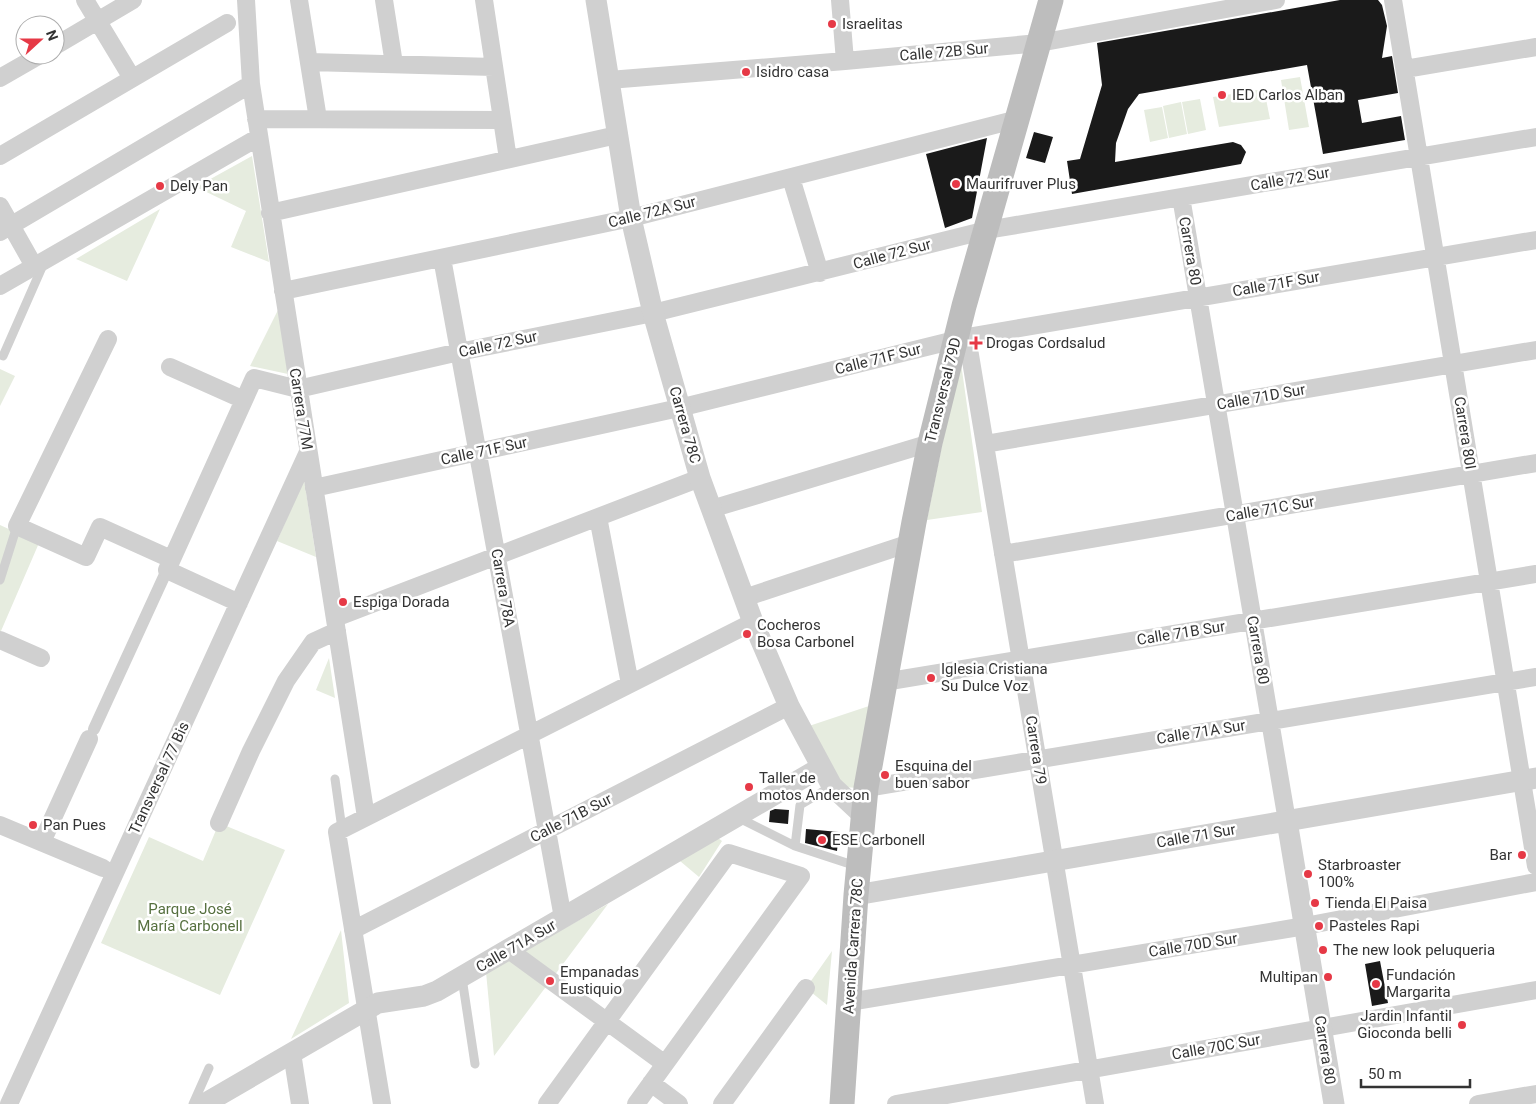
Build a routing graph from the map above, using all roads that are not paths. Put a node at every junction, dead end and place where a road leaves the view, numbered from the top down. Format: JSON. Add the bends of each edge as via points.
{"nodes":[{"id":1,"x":85,"y":0,"type":"edge"},
{"id":2,"x":133,"y":0,"type":"edge"},
{"id":3,"x":246,"y":0,"type":"edge"},
{"id":4,"x":299,"y":0,"type":"edge"},
{"id":5,"x":384,"y":0,"type":"edge"},
{"id":6,"x":484,"y":0,"type":"edge"},
{"id":7,"x":596,"y":0,"type":"edge"},
{"id":8,"x":840,"y":0,"type":"edge"},
{"id":9,"x":1051,"y":0,"type":"edge"},
{"id":10,"x":1276,"y":0,"type":"edge"},
{"id":11,"x":1393,"y":0,"type":"edge"},
{"id":12,"x":98,"y":21,"type":"junction"},
{"id":13,"x":227,"y":24,"type":"dead end"},
{"id":14,"x":65,"y":40,"type":"edge"},
{"id":15,"x":1039,"y":42,"type":"junction"},
{"id":16,"x":1536,"y":47,"type":"edge"},
{"id":17,"x":845,"y":61,"type":"junction"},
{"id":18,"x":309,"y":62,"type":"junction"},
{"id":19,"x":394,"y":64,"type":"junction"},
{"id":20,"x":23,"y":65,"type":"edge"},
{"id":21,"x":494,"y":67,"type":"junction"},
{"id":22,"x":1405,"y":69,"type":"junction"},
{"id":23,"x":0,"y":78,"type":"edge"},
{"id":24,"x":132,"y":78,"type":"junction"},
{"id":25,"x":609,"y":80,"type":"junction"},
{"id":26,"x":250,"y":84,"type":"junction"},
{"id":27,"x":256,"y":119,"type":"junction"},
{"id":28,"x":1018,"y":119,"type":"junction"},
{"id":29,"x":318,"y":120,"type":"junction"},
{"id":30,"x":502,"y":120,"type":"junction"},
{"id":31,"x":617,"y":135,"type":"junction"},
{"id":32,"x":259,"y":137,"type":"junction"},
{"id":33,"x":1536,"y":137,"type":"edge"},
{"id":34,"x":0,"y":156,"type":"edge"},
{"id":35,"x":1419,"y":157,"type":"junction"},
{"id":36,"x":508,"y":159,"type":"junction"},
{"id":37,"x":791,"y":178,"type":"junction"},
{"id":38,"x":1181,"y":197,"type":"junction"},
{"id":39,"x":0,"y":206,"type":"edge"},
{"id":40,"x":270,"y":213,"type":"junction"},
{"id":41,"x":631,"y":218,"type":"junction"},
{"id":42,"x":6,"y":229,"type":"edge"},
{"id":43,"x":987,"y":230,"type":"junction"},
{"id":44,"x":1536,"y":240,"type":"edge"},
{"id":45,"x":1436,"y":257,"type":"junction"},
{"id":46,"x":442,"y":258,"type":"junction"},
{"id":47,"x":40,"y":263,"type":"junction"},
{"id":48,"x":820,"y":273,"type":"junction"},
{"id":49,"x":0,"y":286,"type":"edge"},
{"id":50,"x":283,"y":291,"type":"junction"},
{"id":51,"x":1198,"y":298,"type":"junction"},
{"id":52,"x":653,"y":313,"type":"junction"},
{"id":53,"x":108,"y":339,"type":"dead end"},
{"id":54,"x":962,"y":339,"type":"junction"},
{"id":55,"x":1536,"y":350,"type":"edge"},
{"id":56,"x":459,"y":352,"type":"junction"},
{"id":57,"x":3,"y":356,"type":"dead end"},
{"id":58,"x":1453,"y":364,"type":"junction"},
{"id":59,"x":170,"y":367,"type":"dead end"},
{"id":60,"x":298,"y":388,"type":"junction"},
{"id":61,"x":244,"y":400,"type":"junction"},
{"id":62,"x":1216,"y":404,"type":"junction"},
{"id":63,"x":679,"y":408,"type":"junction"},
{"id":64,"x":930,"y":443,"type":"junction"},
{"id":65,"x":985,"y":444,"type":"junction"},
{"id":66,"x":308,"y":452,"type":"junction"},
{"id":67,"x":478,"y":452,"type":"junction"},
{"id":68,"x":1536,"y":463,"type":"edge"},
{"id":69,"x":1471,"y":474,"type":"junction"},
{"id":70,"x":700,"y":478,"type":"junction"},
{"id":71,"x":314,"y":488,"type":"junction"},
{"id":72,"x":711,"y":509,"type":"junction"},
{"id":73,"x":1235,"y":515,"type":"junction"},
{"id":74,"x":598,"y":517,"type":"junction"},
{"id":75,"x":17,"y":526,"type":"junction"},
{"id":76,"x":910,"y":543,"type":"junction"},
{"id":77,"x":1003,"y":554,"type":"junction"},
{"id":78,"x":497,"y":556,"type":"junction"},
{"id":79,"x":169,"y":564,"type":"junction"},
{"id":80,"x":1536,"y":574,"type":"edge"},
{"id":81,"x":0,"y":580,"type":"edge"},
{"id":82,"x":1489,"y":582,"type":"junction"},
{"id":83,"x":744,"y":598,"type":"junction"},
{"id":84,"x":239,"y":603,"type":"junction"},
{"id":85,"x":1253,"y":621,"type":"junction"},
{"id":86,"x":753,"y":622,"type":"junction"},
{"id":87,"x":336,"y":624,"type":"junction"},
{"id":88,"x":0,"y":640,"type":"edge"},
{"id":89,"x":42,"y":658,"type":"dead end"},
{"id":90,"x":1021,"y":659,"type":"junction"},
{"id":91,"x":1536,"y":676,"type":"edge"},
{"id":92,"x":884,"y":682,"type":"junction"},
{"id":93,"x":1506,"y":682,"type":"junction"},
{"id":94,"x":630,"y":684,"type":"junction"},
{"id":95,"x":789,"y":706,"type":"junction"},
{"id":96,"x":1270,"y":721,"type":"junction"},
{"id":97,"x":92,"y":734,"type":"joint"},
{"id":98,"x":529,"y":735,"type":"junction"},
{"id":99,"x":1038,"y":759,"type":"junction"},
{"id":100,"x":820,"y":768,"type":"junction"},
{"id":101,"x":335,"y":779,"type":"dead end"},
{"id":102,"x":1529,"y":779,"type":"edge"},
{"id":103,"x":832,"y":786,"type":"junction"},
{"id":104,"x":866,"y":788,"type":"junction"},
{"id":105,"x":863,"y":815,"type":"junction"},
{"id":106,"x":366,"y":817,"type":"junction"},
{"id":107,"x":737,"y":817,"type":"junction"},
{"id":108,"x":1287,"y":821,"type":"junction"},
{"id":109,"x":219,"y":823,"type":"dead end"},
{"id":110,"x":0,"y":825,"type":"edge"},
{"id":111,"x":340,"y":830,"type":"junction"},
{"id":112,"x":546,"y":831,"type":"junction"},
{"id":113,"x":42,"y":842,"type":"junction"},
{"id":114,"x":795,"y":846,"type":"junction"},
{"id":115,"x":1054,"y":861,"type":"junction"},
{"id":116,"x":1536,"y":866,"type":"edge"},
{"id":117,"x":103,"y":868,"type":"dead end"},
{"id":118,"x":859,"y":868,"type":"junction"},
{"id":119,"x":1536,"y":882,"type":"edge"},
{"id":120,"x":856,"y":895,"type":"junction"},
{"id":121,"x":563,"y":918,"type":"junction"},
{"id":122,"x":1305,"y":926,"type":"junction"},
{"id":123,"x":353,"y":930,"type":"junction"},
{"id":124,"x":509,"y":950,"type":"junction"},
{"id":125,"x":1072,"y":965,"type":"junction"},
{"id":126,"x":461,"y":977,"type":"junction"},
{"id":127,"x":806,"y":988,"type":"dead end"},
{"id":128,"x":1536,"y":990,"type":"edge"},
{"id":129,"x":849,"y":1002,"type":"junction"},
{"id":130,"x":367,"y":1009,"type":"junction"},
{"id":131,"x":607,"y":1022,"type":"junction"},
{"id":132,"x":1322,"y":1028,"type":"junction"},
{"id":133,"x":292,"y":1053,"type":"junction"},
{"id":134,"x":475,"y":1064,"type":"dead end"},
{"id":135,"x":665,"y":1064,"type":"junction"},
{"id":136,"x":209,"y":1068,"type":"dead end"},
{"id":137,"x":1089,"y":1070,"type":"junction"},
{"id":138,"x":651,"y":1083,"type":"junction"},
{"id":139,"x":1536,"y":1094,"type":"edge"},
{"id":140,"x":923,"y":1102,"type":"edge"},
{"id":141,"x":9,"y":1104,"type":"edge"},
{"id":142,"x":193,"y":1104,"type":"edge"},
{"id":143,"x":204,"y":1104,"type":"edge"},
{"id":144,"x":300,"y":1104,"type":"edge"},
{"id":145,"x":382,"y":1104,"type":"edge"},
{"id":146,"x":547,"y":1104,"type":"edge"},
{"id":147,"x":636,"y":1104,"type":"edge"},
{"id":148,"x":680,"y":1104,"type":"edge"},
{"id":149,"x":722,"y":1104,"type":"edge"},
{"id":150,"x":842,"y":1104,"type":"edge"},
{"id":151,"x":896,"y":1104,"type":"edge"},
{"id":152,"x":1095,"y":1104,"type":"edge"},
{"id":153,"x":1334,"y":1104,"type":"edge"},
{"id":154,"x":1478,"y":1104,"type":"edge"}],
"edges":[{"from":1,"to":12,"type":"street"},
{"from":2,"to":12,"type":"street"},
{"from":3,"to":26,"type":"street","name":"Carrera 77M"},
{"from":4,"to":18,"type":"street"},
{"from":5,"to":19,"type":"street"},
{"from":6,"to":21,"type":"street"},
{"from":7,"to":25,"type":"street","name":"Carrera 78C"},
{"from":8,"to":17,"type":"street"},
{"from":9,"to":15,"type":"main road","name":"Transversal 79D"},
{"from":10,"to":15,"type":"street","name":"Calle 72B Sur"},
{"from":11,"to":22,"type":"street","name":"Carrera 80I"},
{"from":12,"to":14,"type":"street"},
{"from":12,"to":24,"type":"street"},
{"from":13,"to":24,"type":"street"},
{"from":15,"to":17,"type":"street","name":"Calle 72B Sur"},
{"from":15,"to":28,"type":"main road","name":"Transversal 79D"},
{"from":16,"to":22,"type":"street"},
{"from":17,"to":25,"type":"street","name":"Calle 72B Sur"},
{"from":18,"to":19,"type":"street"},
{"from":18,"to":29,"type":"street"},
{"from":19,"to":21,"type":"street"},
{"from":20,"to":23,"type":"street"},
{"from":21,"to":30,"type":"street"},
{"from":22,"to":35,"type":"street","name":"Carrera 80I"},
{"from":24,"to":34,"type":"street"},
{"from":25,"to":31,"type":"street","name":"Carrera 78C"},
{"from":26,"to":27,"type":"street","name":"Carrera 77M"},
{"from":26,"to":42,"type":"street"},
{"from":27,"to":29,"type":"street"},
{"from":27,"to":32,"type":"street","name":"Carrera 77M"},
{"from":28,"to":37,"type":"street","name":"Calle 72A Sur"},
{"from":28,"to":43,"type":"main road","name":"Transversal 79D"},
{"from":29,"to":30,"type":"street"},
{"from":30,"to":36,"type":"street"},
{"from":31,"to":36,"type":"street"},
{"from":31,"to":41,"type":"street","name":"Carrera 78C"},
{"from":32,"to":40,"type":"street","name":"Carrera 77M"},
{"from":32,"to":47,"type":"street"},
{"from":33,"to":35,"type":"street","name":"Calle 72 Sur"},
{"from":35,"to":38,"type":"street","name":"Calle 72 Sur"},
{"from":35,"to":45,"type":"street","name":"Carrera 80I"},
{"from":36,"to":40,"type":"street"},
{"from":37,"to":41,"type":"street","name":"Calle 72A Sur"},
{"from":37,"to":48,"type":"street"},
{"from":38,"to":43,"type":"street","name":"Calle 72 Sur"},
{"from":38,"to":51,"type":"street","name":"Carrera 80"},
{"from":39,"to":42,"type":"street"},
{"from":40,"to":50,"type":"street","name":"Carrera 77M"},
{"from":41,"to":46,"type":"street","name":"Calle 72A Sur"},
{"from":41,"to":52,"type":"street","name":"Carrera 78C"},
{"from":42,"to":47,"type":"street"},
{"from":43,"to":48,"type":"street","name":"Calle 72 Sur"},
{"from":43,"to":54,"type":"main road","name":"Transversal 79D"},
{"from":44,"to":45,"type":"street","name":"Calle 71F Sur"},
{"from":45,"to":51,"type":"street","name":"Calle 71F Sur"},
{"from":45,"to":58,"type":"street","name":"Carrera 80I"},
{"from":46,"to":50,"type":"street","name":"Calle 72A Sur"},
{"from":46,"to":56,"type":"street","name":"Carrera 78A"},
{"from":47,"to":49,"type":"street"},
{"from":47,"to":57,"type":"lane"},
{"from":48,"to":52,"type":"street","name":"Calle 72 Sur"},
{"from":50,"to":60,"type":"street","name":"Carrera 77M"},
{"from":51,"to":54,"type":"street","name":"Calle 71F Sur"},
{"from":51,"to":62,"type":"street","name":"Carrera 80"},
{"from":52,"to":56,"type":"street","name":"Calle 72 Sur"},
{"from":52,"to":63,"type":"street","name":"Carrera 78C"},
{"from":53,"to":75,"type":"street"},
{"from":54,"to":63,"type":"street","name":"Calle 71F Sur"},
{"from":54,"to":64,"type":"main road","name":"Transversal 79D"},
{"from":54,"to":65,"type":"street","name":"Carrera 79"},
{"from":55,"to":58,"type":"street","name":"Calle 71D Sur"},
{"from":56,"to":60,"type":"street","name":"Calle 72 Sur"},
{"from":56,"to":67,"type":"street","name":"Carrera 78A"},
{"from":58,"to":62,"type":"street","name":"Calle 71D Sur"},
{"from":58,"to":69,"type":"street","name":"Carrera 80I"},
{"from":59,"to":61,"type":"street"},
{"from":60,"to":61,"type":"street","name":"Calle 72 Sur","via":[[254,378]]},
{"from":60,"to":66,"type":"street","name":"Carrera 77M"},
{"from":61,"to":79,"type":"street"},
{"from":62,"to":65,"type":"street","name":"Calle 71D Sur"},
{"from":62,"to":73,"type":"street","name":"Carrera 80"},
{"from":63,"to":67,"type":"street","name":"Calle 71F Sur"},
{"from":63,"to":70,"type":"street","name":"Carrera 78C"},
{"from":64,"to":72,"type":"street"},
{"from":64,"to":76,"type":"main road","name":"Transversal 79D"},
{"from":65,"to":77,"type":"street","name":"Carrera 79"},
{"from":66,"to":71,"type":"street","name":"Carrera 77M"},
{"from":66,"to":84,"type":"street","name":"Transversal 77 Bis"},
{"from":67,"to":71,"type":"street","name":"Calle 71F Sur"},
{"from":67,"to":78,"type":"street","name":"Carrera 78A"},
{"from":68,"to":69,"type":"street","name":"Calle 71C Sur"},
{"from":69,"to":73,"type":"street","name":"Calle 71C Sur"},
{"from":69,"to":82,"type":"street","name":"Carrera 80I"},
{"from":70,"to":72,"type":"street","name":"Carrera 78C"},
{"from":70,"to":74,"type":"street"},
{"from":71,"to":87,"type":"street","name":"Carrera 77M"},
{"from":72,"to":83,"type":"street","name":"Carrera 78C"},
{"from":73,"to":77,"type":"street","name":"Calle 71C Sur"},
{"from":73,"to":85,"type":"street","name":"Carrera 80"},
{"from":74,"to":78,"type":"street"},
{"from":74,"to":94,"type":"street"},
{"from":75,"to":79,"type":"street","via":[[86,557],[100,527]]},
{"from":75,"to":81,"type":"lane"},
{"from":76,"to":83,"type":"street"},
{"from":76,"to":92,"type":"main road","name":"Transversal 79D"},
{"from":77,"to":90,"type":"street","name":"Carrera 79"},
{"from":78,"to":87,"type":"street"},
{"from":78,"to":98,"type":"street","name":"Carrera 78A"},
{"from":79,"to":84,"type":"street"},
{"from":79,"to":97,"type":"street"},
{"from":80,"to":82,"type":"street","name":"Calle 71B Sur"},
{"from":82,"to":85,"type":"street","name":"Calle 71B Sur"},
{"from":82,"to":93,"type":"street","name":"Carrera 80I"},
{"from":83,"to":86,"type":"street","name":"Carrera 78C"},
{"from":84,"to":141,"type":"street","name":"Transversal 77 Bis","via":[[38,1025]]},
{"from":85,"to":90,"type":"street","name":"Calle 71B Sur"},
{"from":85,"to":96,"type":"street","name":"Carrera 80"},
{"from":86,"to":94,"type":"street"},
{"from":86,"to":95,"type":"street","name":"Carrera 78C"},
{"from":87,"to":106,"type":"street","name":"Carrera 77M"},
{"from":87,"to":109,"type":"street","via":[[313,642],[286,681]]},
{"from":88,"to":89,"type":"street"},
{"from":90,"to":92,"type":"street","name":"Calle 71B Sur"},
{"from":90,"to":99,"type":"street","name":"Carrera 79"},
{"from":91,"to":93,"type":"street","name":"Calle 71A Sur"},
{"from":92,"to":104,"type":"main road","name":"Transversal 79D"},
{"from":93,"to":96,"type":"street","name":"Calle 71A Sur"},
{"from":93,"to":102,"type":"street","name":"Carrera 80I"},
{"from":94,"to":98,"type":"street"},
{"from":95,"to":100,"type":"street","name":"Carrera 78C"},
{"from":95,"to":112,"type":"street","name":"Calle 71B Sur"},
{"from":96,"to":99,"type":"street","name":"Calle 71A Sur"},
{"from":96,"to":108,"type":"street","name":"Carrera 80"},
{"from":97,"to":113,"type":"street"},
{"from":98,"to":106,"type":"street"},
{"from":98,"to":112,"type":"street","name":"Carrera 78A"},
{"from":99,"to":104,"type":"street","name":"Calle 71A Sur"},
{"from":99,"to":115,"type":"street","name":"Carrera 79"},
{"from":100,"to":103,"type":"street","name":"Carrera 78C"},
{"from":100,"to":107,"type":"street","name":"Calle 71A Sur"},
{"from":101,"to":111,"type":"lane"},
{"from":102,"to":108,"type":"street","name":"Calle 71 Sur"},
{"from":102,"to":116,"type":"street","name":"Carrera 80I"},
{"from":103,"to":105,"type":"street","name":"Carrera 78C"},
{"from":103,"to":114,"type":"lane","via":[[800,805]]},
{"from":104,"to":105,"type":"main road","name":"Avenida Carrera 78C"},
{"from":105,"to":118,"type":"main road","name":"Avenida Carrera 78C"},
{"from":106,"to":111,"type":"street"},
{"from":107,"to":114,"type":"lane"},
{"from":107,"to":121,"type":"street","name":"Calle 71A Sur"},
{"from":108,"to":115,"type":"street","name":"Calle 71 Sur"},
{"from":108,"to":122,"type":"street","name":"Carrera 80"},
{"from":110,"to":113,"type":"street"},
{"from":111,"to":123,"type":"street"},
{"from":112,"to":121,"type":"street","name":"Carrera 78A"},
{"from":112,"to":123,"type":"street","name":"Calle 71B Sur"},
{"from":113,"to":117,"type":"street"},
{"from":114,"to":118,"type":"lane"},
{"from":115,"to":120,"type":"street","name":"Calle 71 Sur"},
{"from":115,"to":125,"type":"street","name":"Carrera 79"},
{"from":118,"to":120,"type":"main road","name":"Avenida Carrera 78C"},
{"from":119,"to":122,"type":"street","name":"Calle 70D Sur"},
{"from":120,"to":129,"type":"main road","name":"Avenida Carrera 78C"},
{"from":121,"to":124,"type":"street","name":"Calle 71A Sur"},
{"from":122,"to":125,"type":"street","name":"Calle 70D Sur"},
{"from":122,"to":132,"type":"street","name":"Carrera 80"},
{"from":123,"to":130,"type":"street"},
{"from":124,"to":126,"type":"street","name":"Calle 71A Sur"},
{"from":124,"to":131,"type":"street"},
{"from":125,"to":129,"type":"street","name":"Calle 70D Sur"},
{"from":125,"to":137,"type":"street","name":"Carrera 79"},
{"from":126,"to":130,"type":"street","name":"Calle 71A Sur","via":[[424,996],[397,998]]},
{"from":126,"to":134,"type":"lane"},
{"from":127,"to":149,"type":"street"},
{"from":128,"to":132,"type":"street","name":"Calle 70C Sur"},
{"from":129,"to":150,"type":"main road","name":"Avenida Carrera 78C"},
{"from":130,"to":133,"type":"street","name":"Calle 71A Sur"},
{"from":130,"to":145,"type":"street"},
{"from":131,"to":135,"type":"street"},
{"from":131,"to":135,"type":"street","via":[[729,853],[801,876]]},
{"from":131,"to":146,"type":"street"},
{"from":132,"to":137,"type":"street","name":"Calle 70C Sur"},
{"from":132,"to":153,"type":"street","name":"Carrera 80"},
{"from":133,"to":143,"type":"street","name":"Calle 71A Sur"},
{"from":133,"to":144,"type":"street"},
{"from":135,"to":138,"type":"street"},
{"from":136,"to":142,"type":"lane"},
{"from":137,"to":140,"type":"street","name":"Calle 70C Sur"},
{"from":137,"to":152,"type":"street","name":"Carrera 79"},
{"from":138,"to":147,"type":"street"},
{"from":138,"to":148,"type":"street"},
{"from":139,"to":154,"type":"street"},
{"from":140,"to":151,"type":"street","name":"Calle 70C Sur"}]}
